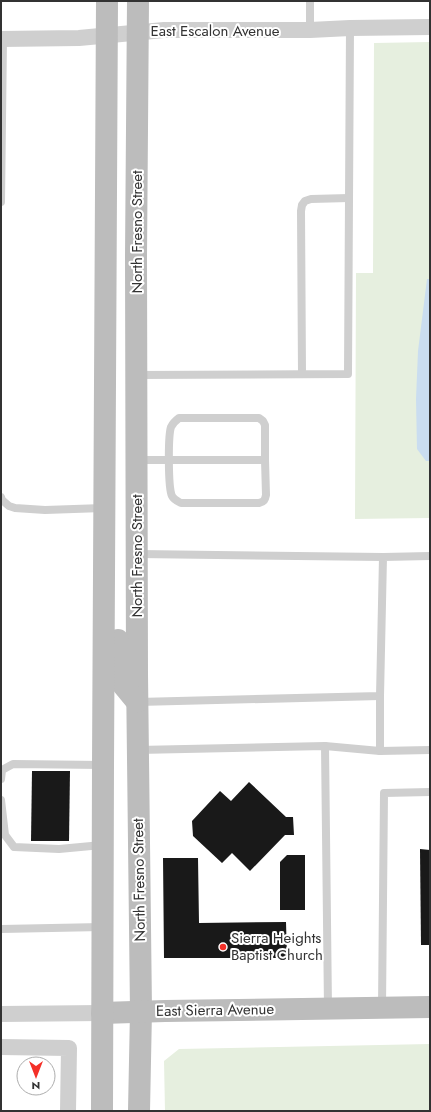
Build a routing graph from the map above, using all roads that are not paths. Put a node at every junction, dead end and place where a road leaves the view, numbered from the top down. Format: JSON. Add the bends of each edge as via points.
{"nodes":[{"id":1,"x":107,"y":1,"type":"edge"},
{"id":2,"x":138,"y":1,"type":"edge"},
{"id":3,"x":310,"y":1,"type":"edge"},
{"id":4,"x":430,"y":27,"type":"edge"},
{"id":5,"x":350,"y":28,"type":"junction"},
{"id":6,"x":310,"y":30,"type":"junction"},
{"id":7,"x":138,"y":32,"type":"junction"},
{"id":8,"x":106,"y":36,"type":"junction"},
{"id":9,"x":2,"y":39,"type":"edge"},
{"id":10,"x":349,"y":198,"type":"junction"},
{"id":11,"x":1,"y":202,"type":"edge"},
{"id":12,"x":137,"y":374,"type":"junction"},
{"id":13,"x":302,"y":374,"type":"junction"},
{"id":14,"x":137,"y":460,"type":"junction"},
{"id":15,"x":169,"y":460,"type":"junction"},
{"id":16,"x":265,"y":460,"type":"junction"},
{"id":17,"x":1,"y":497,"type":"edge"},
{"id":18,"x":104,"y":508,"type":"junction"},
{"id":19,"x":137,"y":554,"type":"junction"},
{"id":20,"x":430,"y":556,"type":"edge"},
{"id":21,"x":383,"y":557,"type":"junction"},
{"id":22,"x":380,"y":696,"type":"junction"},
{"id":23,"x":137,"y":702,"type":"junction"},
{"id":24,"x":325,"y":746,"type":"junction"},
{"id":25,"x":138,"y":750,"type":"junction"},
{"id":26,"x":430,"y":750,"type":"edge"},
{"id":27,"x":380,"y":751,"type":"junction"},
{"id":28,"x":103,"y":765,"type":"junction"},
{"id":29,"x":1,"y":779,"type":"edge"},
{"id":30,"x":430,"y":792,"type":"edge"},
{"id":31,"x":1,"y":800,"type":"edge"},
{"id":32,"x":103,"y":845,"type":"junction"},
{"id":33,"x":102,"y":927,"type":"junction"},
{"id":34,"x":1,"y":929,"type":"edge"},
{"id":35,"x":430,"y":1007,"type":"edge"},
{"id":36,"x":328,"y":1008,"type":"junction"},
{"id":37,"x":382,"y":1008,"type":"junction"},
{"id":38,"x":141,"y":1011,"type":"junction"},
{"id":39,"x":102,"y":1013,"type":"junction"},
{"id":40,"x":1,"y":1014,"type":"edge"},
{"id":41,"x":1,"y":1047,"type":"edge"},
{"id":42,"x":68,"y":1111,"type":"edge"},
{"id":43,"x":102,"y":1111,"type":"edge"},
{"id":44,"x":139,"y":1111,"type":"edge"}],
"edges":[{"from":1,"to":8,"type":"main road","name":"North Fresno Street"},
{"from":2,"to":7,"type":"main road","name":"North Fresno Street"},
{"from":3,"to":6,"type":"lane"},
{"from":4,"to":5,"type":"street","name":"East Escalon Avenue"},
{"from":5,"to":6,"type":"street","name":"East Escalon Avenue"},
{"from":5,"to":10,"type":"lane"},
{"from":6,"to":7,"type":"street","name":"East Escalon Avenue"},
{"from":7,"to":8,"type":"street","name":"East Escalon Avenue"},
{"from":7,"to":12,"type":"main road","name":"North Fresno Street"},
{"from":8,"to":9,"type":"street","name":"East Escalon Avenue"},
{"from":8,"to":18,"type":"main road","name":"North Fresno Street"},
{"from":9,"to":11,"type":"lane"},
{"from":10,"to":13,"type":"lane","via":[[311,199],[302,205]]},
{"from":10,"to":13,"type":"lane","via":[[348,374]]},
{"from":12,"to":13,"type":"lane"},
{"from":12,"to":14,"type":"main road","name":"North Fresno Street"},
{"from":14,"to":15,"type":"lane"},
{"from":14,"to":19,"type":"main road","name":"North Fresno Street"},
{"from":15,"to":16,"type":"lane"},
{"from":15,"to":16,"type":"lane","via":[[170,430],[174,421],[179,418],[260,418],[265,425]]},
{"from":15,"to":16,"type":"lane","via":[[170,490],[175,500],[181,503],[262,502],[266,495]]},
{"from":17,"to":18,"type":"lane","via":[[9,506],[15,508]]},
{"from":18,"to":23,"type":"main road","via":[[114,526],[118,555],[118,668],[123,685]]},
{"from":18,"to":28,"type":"main road","name":"North Fresno Street"},
{"from":19,"to":21,"type":"lane"},
{"from":19,"to":23,"type":"main road","name":"North Fresno Street"},
{"from":20,"to":21,"type":"lane"},
{"from":21,"to":22,"type":"lane"},
{"from":22,"to":23,"type":"lane"},
{"from":22,"to":27,"type":"lane"},
{"from":23,"to":25,"type":"main road","name":"North Fresno Street"},
{"from":24,"to":25,"type":"lane"},
{"from":24,"to":27,"type":"lane"},
{"from":24,"to":36,"type":"lane"},
{"from":25,"to":38,"type":"main road","name":"North Fresno Street"},
{"from":26,"to":27,"type":"lane"},
{"from":28,"to":29,"type":"lane","via":[[13,764],[2,770]]},
{"from":28,"to":32,"type":"main road","name":"North Fresno Street"},
{"from":30,"to":37,"type":"lane","via":[[384,793]]},
{"from":31,"to":32,"type":"lane","via":[[5,835],[14,847],[60,849]]},
{"from":32,"to":33,"type":"main road","name":"North Fresno Street"},
{"from":33,"to":34,"type":"lane"},
{"from":33,"to":39,"type":"main road","name":"North Fresno Street"},
{"from":35,"to":37,"type":"main road","name":"East Sierra Avenue"},
{"from":36,"to":37,"type":"main road","name":"East Sierra Avenue"},
{"from":36,"to":38,"type":"main road","name":"East Sierra Avenue"},
{"from":38,"to":39,"type":"main road","name":"East Sierra Avenue"},
{"from":38,"to":44,"type":"main road","name":"North Fresno Street"},
{"from":39,"to":40,"type":"street","name":"East Sierra Avenue"},
{"from":39,"to":43,"type":"main road","name":"North Fresno Street"},
{"from":41,"to":42,"type":"street","via":[[69,1048]]}]}
